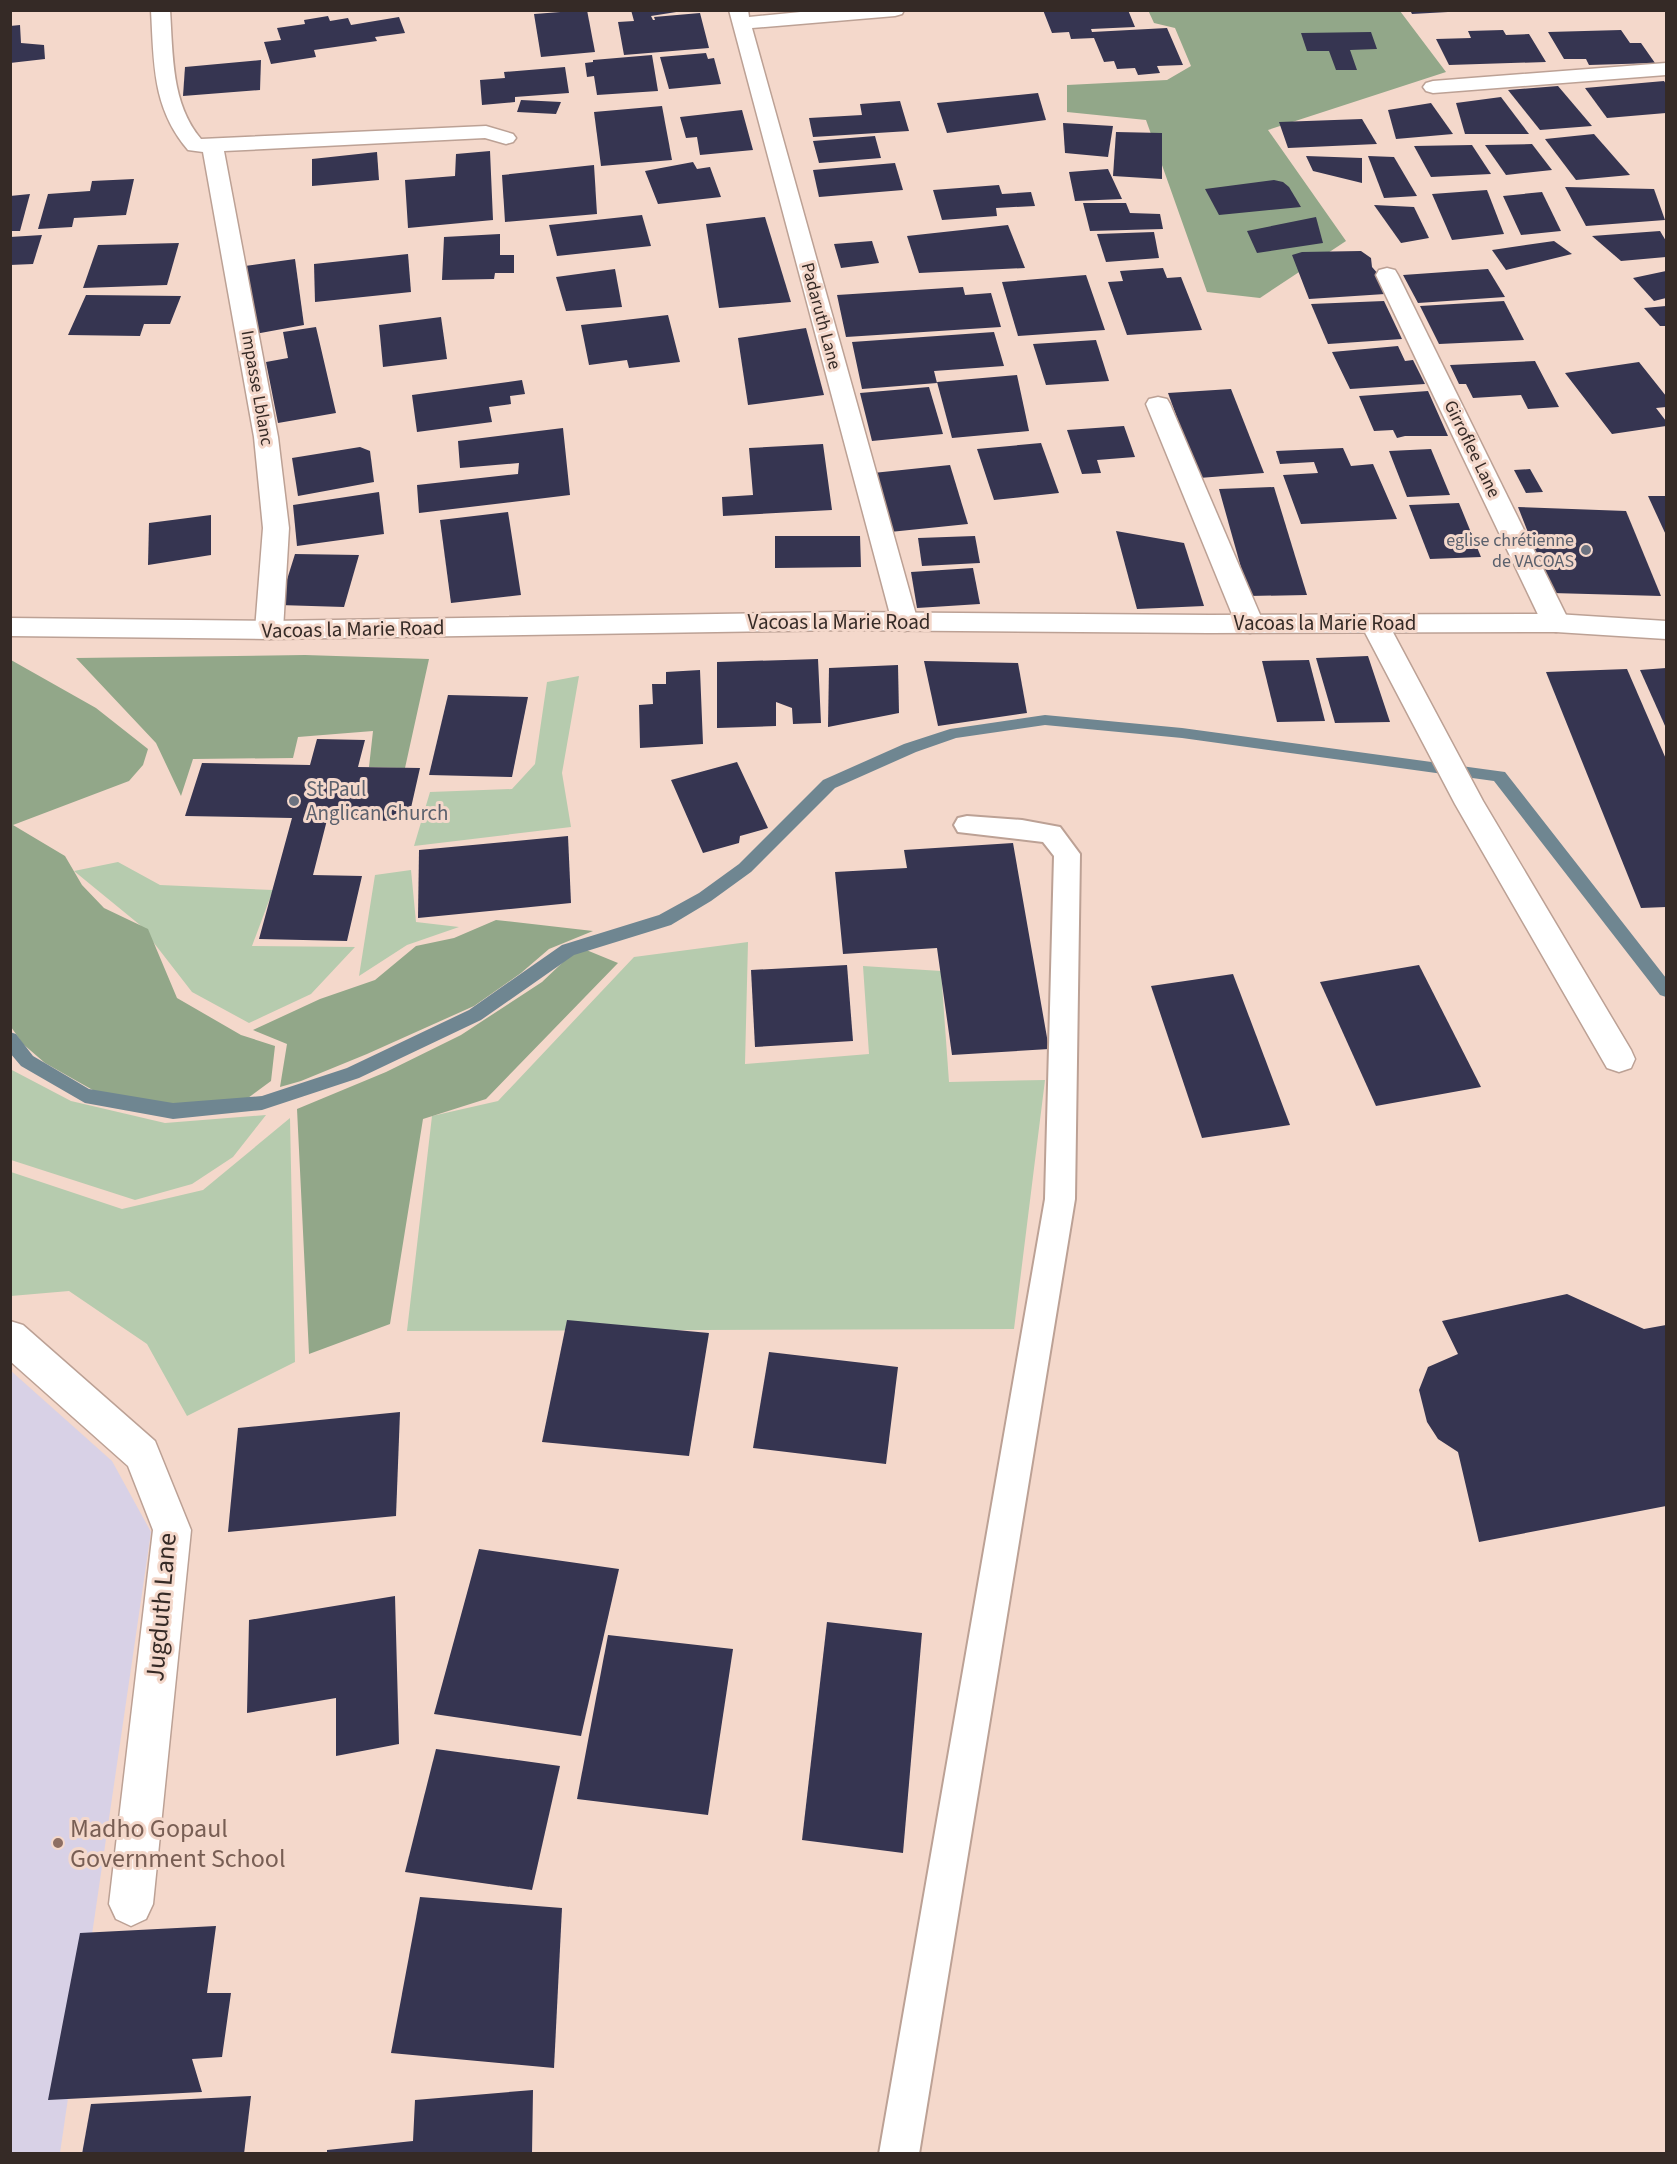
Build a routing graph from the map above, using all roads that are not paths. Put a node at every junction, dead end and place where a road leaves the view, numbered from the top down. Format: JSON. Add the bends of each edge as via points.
{"nodes":[{"id":1,"x":160,"y":10,"type":"edge"},
{"id":2,"x":895,"y":10,"type":"edge"},
{"id":3,"x":739,"y":17,"type":"edge"},
{"id":4,"x":1666,"y":69,"type":"edge"},
{"id":5,"x":1433,"y":87,"type":"dead end"},
{"id":6,"x":506,"y":138,"type":"dead end"},
{"id":7,"x":213,"y":147,"type":"junction"},
{"id":8,"x":1387,"y":275,"type":"dead end"},
{"id":9,"x":1158,"y":404,"type":"dead end"},
{"id":10,"x":905,"y":622,"type":"junction"},
{"id":11,"x":1556,"y":622,"type":"junction"},
{"id":12,"x":1374,"y":623,"type":"junction"},
{"id":13,"x":1250,"y":624,"type":"junction"},
{"id":14,"x":10,"y":627,"type":"edge"},
{"id":15,"x":269,"y":630,"type":"junction"},
{"id":16,"x":1666,"y":630,"type":"edge"},
{"id":17,"x":968,"y":825,"type":"dead end"},
{"id":18,"x":1618,"y":1059,"type":"dead end"},
{"id":19,"x":10,"y":1337,"type":"edge"},
{"id":20,"x":131,"y":1904,"type":"dead end"},
{"id":21,"x":898,"y":2154,"type":"edge"}],
"edges":[{"from":1,"to":7,"type":"street","via":[[170,99],[186,138],[195,146]]},
{"from":2,"to":3,"type":"street"},
{"from":3,"to":10,"type":"street","name":"Padaruth Lane"},
{"from":4,"to":5,"type":"street"},
{"from":6,"to":7,"type":"street","via":[[486,132]]},
{"from":7,"to":15,"type":"street","name":"Impasse Lblanc","via":[[266,437],[276,528]]},
{"from":8,"to":11,"type":"street","name":"Girroflee Lane"},
{"from":9,"to":13,"type":"street"},
{"from":10,"to":13,"type":"street","name":"Vacoas la Marie Road"},
{"from":10,"to":15,"type":"street","name":"Vacoas la Marie Road"},
{"from":11,"to":12,"type":"street","name":"Vacoas la Marie Road"},
{"from":11,"to":16,"type":"street","name":"Vacoas la Marie Road"},
{"from":12,"to":13,"type":"street","name":"Vacoas la Marie Road"},
{"from":12,"to":18,"type":"street","via":[[1470,804]]},
{"from":14,"to":15,"type":"street","name":"Vacoas la Marie Road"},
{"from":17,"to":21,"type":"lane","via":[[1051,834],[1067,854],[1060,1199]]},
{"from":19,"to":20,"type":"street","name":"Jugduth Lane","via":[[142,1454],[172,1530]]}]}
